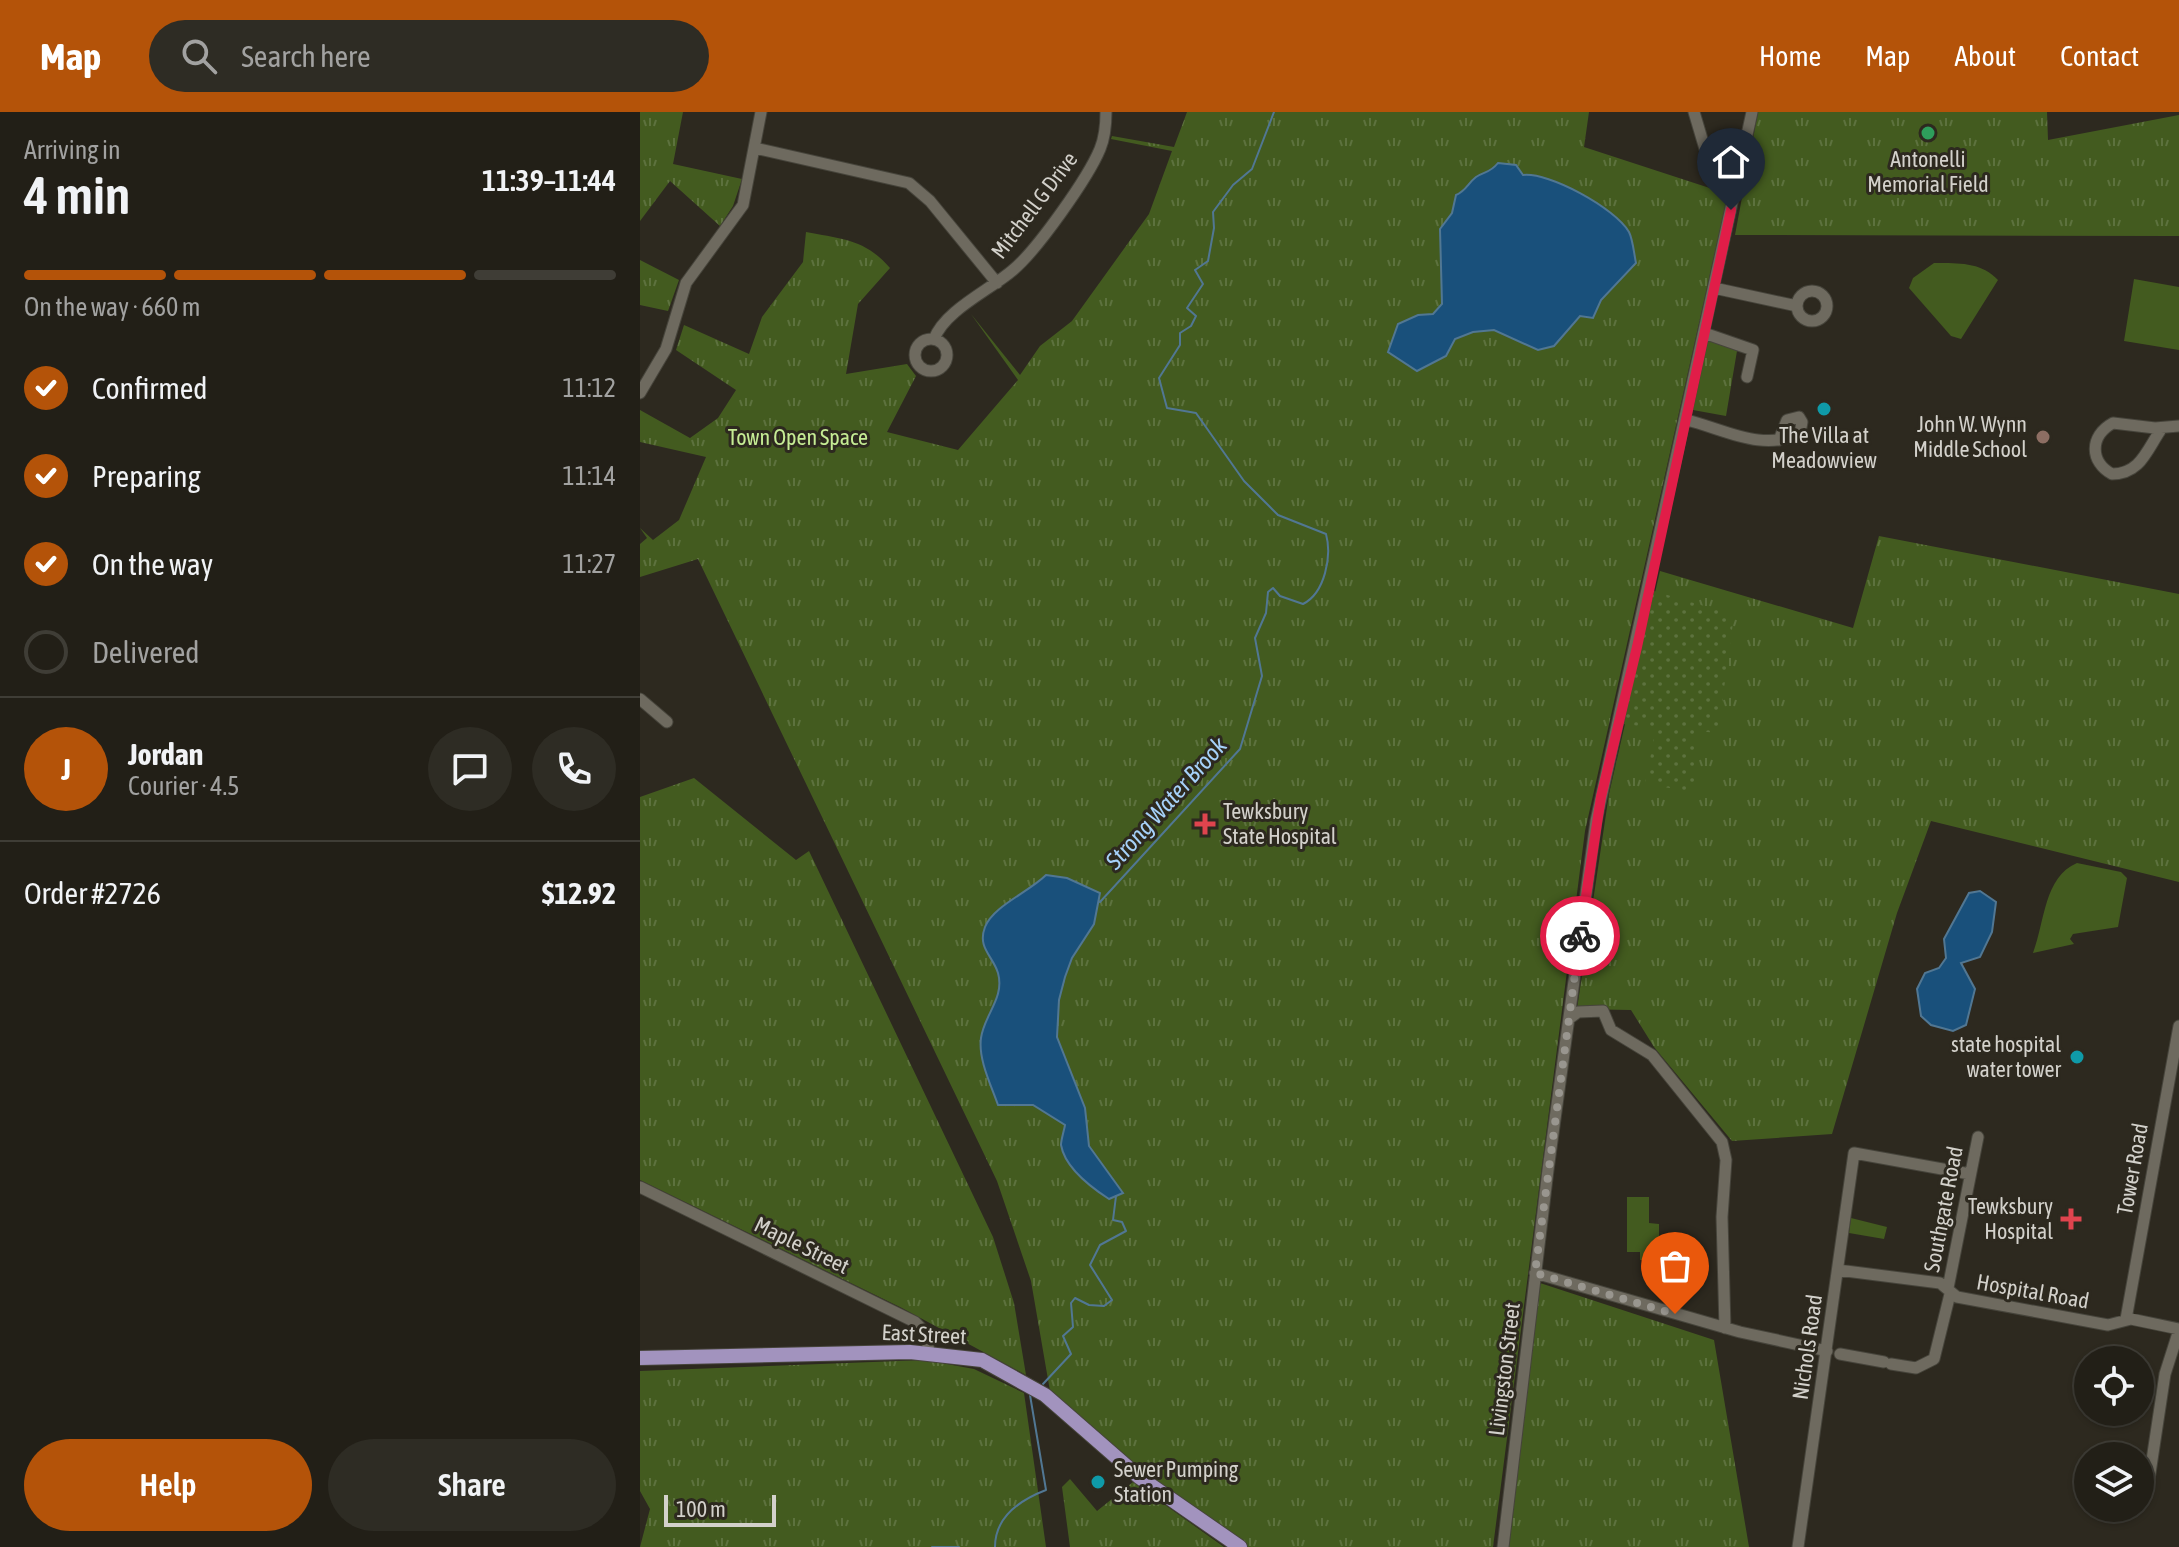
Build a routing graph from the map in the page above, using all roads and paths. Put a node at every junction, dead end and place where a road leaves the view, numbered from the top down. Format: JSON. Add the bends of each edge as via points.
{"nodes":[{"id":1,"x":761,"y":112,"type":"edge"},
{"id":2,"x":1106,"y":112,"type":"edge"},
{"id":3,"x":1694,"y":112,"type":"edge"},
{"id":4,"x":1752,"y":112,"type":"edge"},
{"id":5,"x":755,"y":148,"type":"junction"},
{"id":6,"x":1739,"y":172,"type":"junction"},
{"id":7,"x":997,"y":283,"type":"junction"},
{"id":8,"x":1714,"y":288,"type":"junction"},
{"id":9,"x":1797,"y":306,"type":"dead end"},
{"id":10,"x":1704,"y":333,"type":"junction"},
{"id":11,"x":934,"y":339,"type":"dead end"},
{"id":12,"x":1747,"y":377,"type":"dead end"},
{"id":13,"x":640,"y":393,"type":"edge"},
{"id":14,"x":1686,"y":420,"type":"junction"},
{"id":15,"x":2179,"y":426,"type":"edge"},
{"id":16,"x":2162,"y":428,"type":"junction"},
{"id":17,"x":1779,"y":440,"type":"dead end"},
{"id":18,"x":640,"y":699,"type":"edge"},
{"id":19,"x":667,"y":722,"type":"dead end"},
{"id":20,"x":1570,"y":1018,"type":"junction"},
{"id":21,"x":2179,"y":1026,"type":"edge"},
{"id":22,"x":1978,"y":1137,"type":"dead end"},
{"id":23,"x":1970,"y":1174,"type":"junction"},
{"id":24,"x":640,"y":1187,"type":"edge"},
{"id":25,"x":1838,"y":1270,"type":"junction"},
{"id":26,"x":1535,"y":1273,"type":"junction"},
{"id":27,"x":1949,"y":1291,"type":"junction"},
{"id":28,"x":2126,"y":1319,"type":"junction"},
{"id":29,"x":1725,"y":1328,"type":"junction"},
{"id":30,"x":2179,"y":1329,"type":"edge"},
{"id":31,"x":1827,"y":1351,"type":"junction"},
{"id":32,"x":929,"y":1352,"type":"junction"},
{"id":33,"x":1840,"y":1354,"type":"dead end"},
{"id":34,"x":640,"y":1358,"type":"edge"},
{"id":35,"x":2154,"y":1447,"type":"edge"},
{"id":36,"x":1240,"y":1547,"type":"edge"},
{"id":37,"x":1503,"y":1547,"type":"edge"},
{"id":38,"x":1798,"y":1547,"type":"edge"}],
"edges":[{"from":1,"to":5,"type":"street"},
{"from":2,"to":7,"type":"street","name":"Mitchell G Drive","via":[[1105,133],[1094,161],[1034,247]]},
{"from":3,"to":6,"type":"street","via":[[1705,149]]},
{"from":4,"to":6,"type":"street","name":"Livingston Street"},
{"from":5,"to":7,"type":"street","via":[[909,183]]},
{"from":5,"to":13,"type":"street","via":[[743,205],[686,283],[666,349]]},
{"from":6,"to":8,"type":"street","name":"Livingston Street"},
{"from":7,"to":11,"type":"street","name":"Mitchell G Drive","via":[[943,324]]},
{"from":8,"to":9,"type":"street"},
{"from":8,"to":10,"type":"street","name":"Livingston Street"},
{"from":10,"to":12,"type":"street","via":[[1753,350]]},
{"from":10,"to":14,"type":"street","name":"Livingston Street"},
{"from":14,"to":17,"type":"street","via":[[1753,440]]},
{"from":14,"to":20,"type":"street","name":"Livingston Street","via":[[1599,807]]},
{"from":15,"to":16,"type":"street"},
{"from":16,"to":16,"type":"street","via":[[2113,423],[2100,433],[2096,460],[2112,474],[2124,474],[2145,458]]},
{"from":18,"to":19,"type":"street"},
{"from":20,"to":26,"type":"street","name":"Livingston Street"},
{"from":20,"to":29,"type":"street","via":[[1578,1012],[1603,1011],[1611,1030],[1652,1055],[1722,1142]]},
{"from":21,"to":28,"type":"street","name":"Tower Road"},
{"from":22,"to":23,"type":"street","name":"Southgate Road"},
{"from":23,"to":25,"type":"street","name":"Nichols Road","via":[[1854,1153]]},
{"from":23,"to":27,"type":"street","name":"Southgate Road"},
{"from":24,"to":32,"type":"street","name":"Maple Street","via":[[915,1322],[924,1329]]},
{"from":25,"to":27,"type":"street","name":"Hospital Road","via":[[1913,1278]]},
{"from":25,"to":31,"type":"street","name":"Nichols Road"},
{"from":26,"to":29,"type":"street"},
{"from":26,"to":37,"type":"street","name":"Livingston Street"},
{"from":27,"to":28,"type":"street","name":"Hospital Road","via":[[2108,1325]]},
{"from":27,"to":33,"type":"street","name":"Southgate Road","via":[[1934,1359],[1916,1368]]},
{"from":28,"to":30,"type":"street","name":"Hospital Road"},
{"from":29,"to":31,"type":"street"},
{"from":30,"to":35,"type":"street","via":[[2165,1374]]},
{"from":31,"to":38,"type":"street","name":"Nichols Road"},
{"from":32,"to":34,"type":"main road","name":"East Street"},
{"from":32,"to":36,"type":"main road","name":"East Street","via":[[982,1360],[1032,1386],[1139,1477]]}]}
